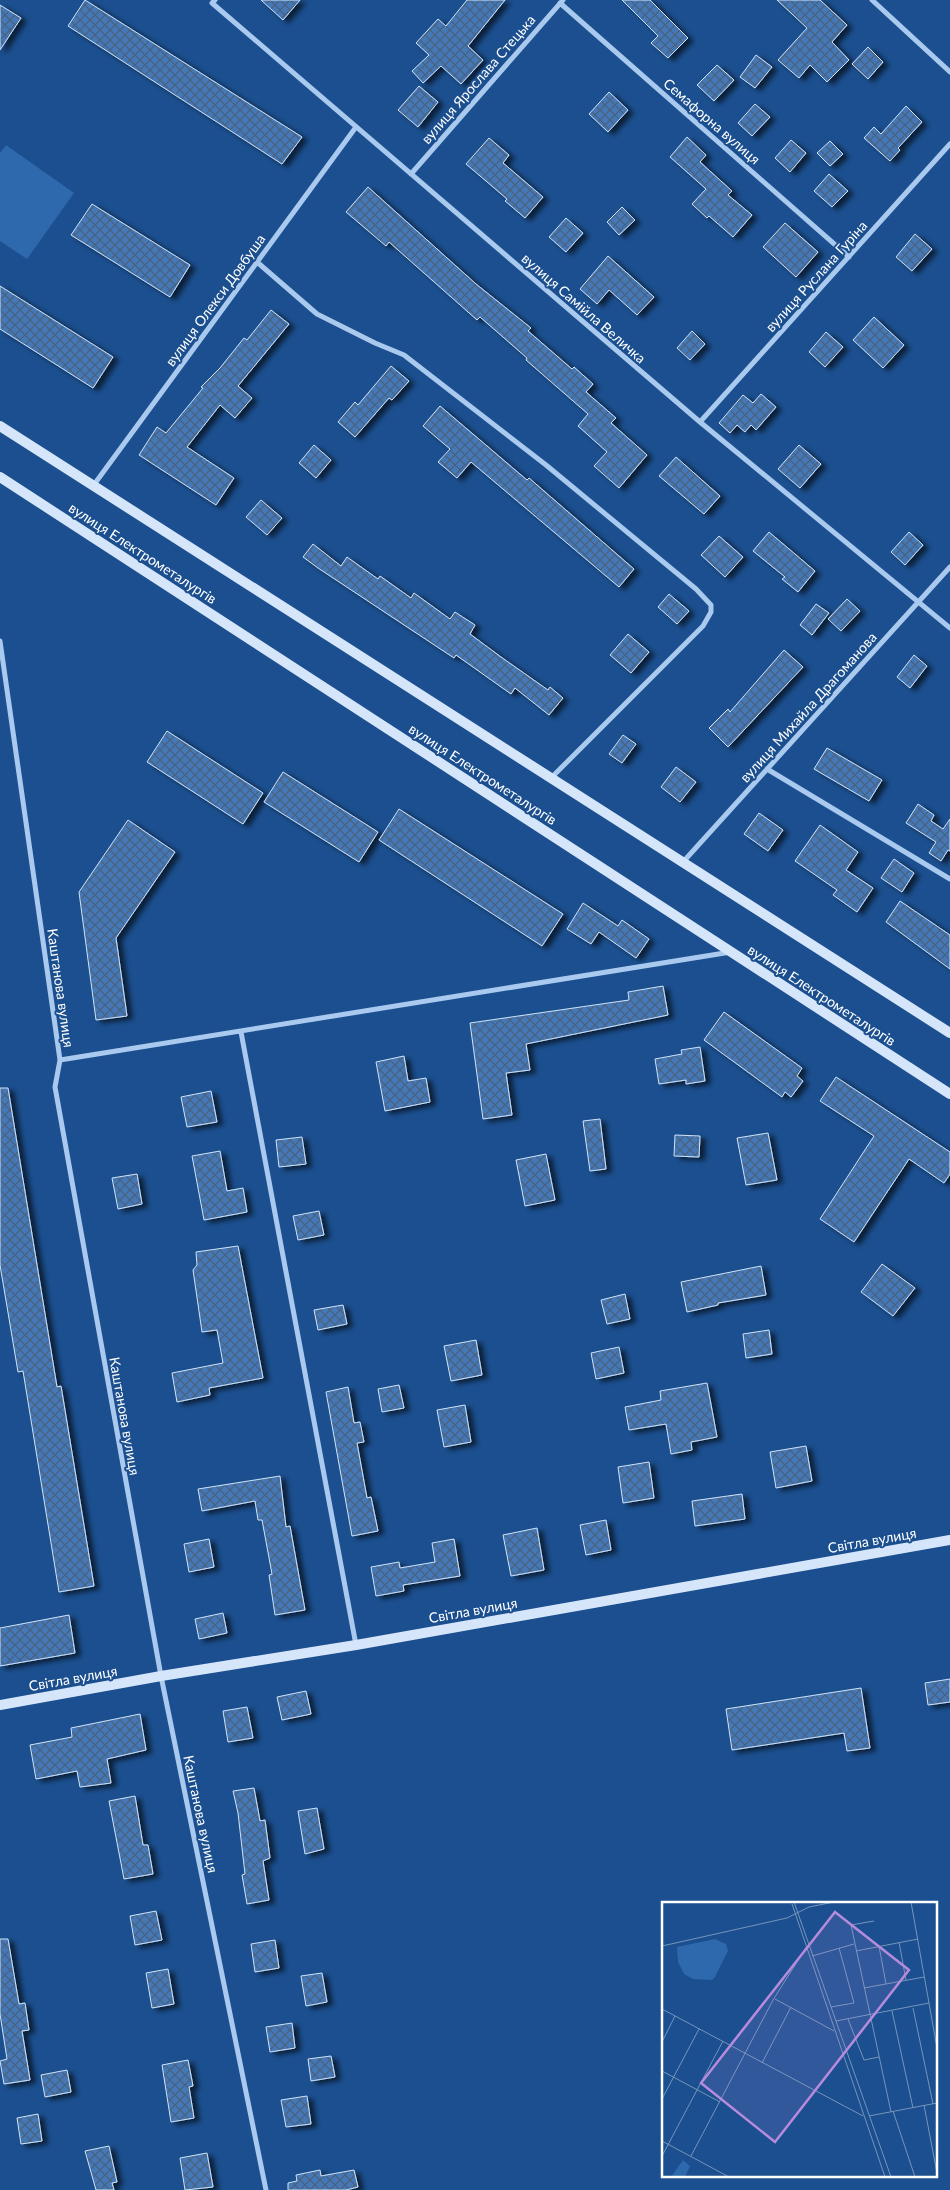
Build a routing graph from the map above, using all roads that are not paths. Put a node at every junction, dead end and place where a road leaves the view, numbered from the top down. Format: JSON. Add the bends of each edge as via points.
{"nodes":[{"id":1,"x":215,"y":0,"type":"edge"},
{"id":2,"x":872,"y":0,"type":"edge"},
{"id":3,"x":561,"y":2,"type":"edge"},
{"id":4,"x":950,"y":72,"type":"edge"},
{"id":5,"x":356,"y":127,"type":"junction"},
{"id":6,"x":950,"y":144,"type":"edge"},
{"id":7,"x":410,"y":174,"type":"junction"},
{"id":8,"x":849,"y":257,"type":"junction"},
{"id":9,"x":257,"y":262,"type":"junction"},
{"id":10,"x":700,"y":422,"type":"junction"},
{"id":11,"x":0,"y":426,"type":"edge"},
{"id":12,"x":0,"y":477,"type":"edge"},
{"id":13,"x":93,"y":486,"type":"junction"},
{"id":14,"x":950,"y":567,"type":"edge"},
{"id":15,"x":919,"y":602,"type":"junction"},
{"id":16,"x":950,"y":628,"type":"edge"},
{"id":17,"x":0,"y":641,"type":"edge"},
{"id":18,"x":767,"y":769,"type":"junction"},
{"id":19,"x":551,"y":778,"type":"junction"},
{"id":20,"x":683,"y":862,"type":"junction"},
{"id":21,"x":950,"y":879,"type":"edge"},
{"id":22,"x":731,"y":952,"type":"junction"},
{"id":23,"x":241,"y":1032,"type":"junction"},
{"id":24,"x":950,"y":1033,"type":"edge"},
{"id":25,"x":60,"y":1060,"type":"junction"},
{"id":26,"x":950,"y":1094,"type":"edge"},
{"id":27,"x":950,"y":1540,"type":"edge"},
{"id":28,"x":356,"y":1645,"type":"junction"},
{"id":29,"x":161,"y":1676,"type":"junction"},
{"id":30,"x":0,"y":1705,"type":"edge"},
{"id":31,"x":266,"y":2190,"type":"edge"}],
"edges":[{"from":1,"to":5,"type":"street","name":"вулиця Самійла Величка","via":[[212,3]]},
{"from":2,"to":4,"type":"street"},
{"from":3,"to":7,"type":"street","name":"вулиця Ярослава Стецька"},
{"from":3,"to":8,"type":"street","name":"Семафорна вулиця"},
{"from":5,"to":7,"type":"street","name":"вулиця Самійла Величка"},
{"from":5,"to":9,"type":"street","name":"вулиця Олекси Довбуша"},
{"from":6,"to":8,"type":"street","name":"вулиця Руслана Гуріна"},
{"from":7,"to":10,"type":"street","name":"вулиця Самійла Величка"},
{"from":8,"to":10,"type":"street","name":"вулиця Руслана Гуріна"},
{"from":9,"to":13,"type":"street","name":"вулиця Олекси Довбуша"},
{"from":9,"to":19,"type":"street","via":[[317,314],[404,355],[546,465],[711,605],[703,626]]},
{"from":10,"to":15,"type":"street","name":"вулиця Самійла Величка"},
{"from":11,"to":13,"type":"main road","name":"вулиця Електрометалургів"},
{"from":12,"to":22,"type":"main road","name":"вулиця Електрометалургів"},
{"from":13,"to":19,"type":"main road","name":"вулиця Електрометалургів"},
{"from":14,"to":15,"type":"street","name":"вулиця Михайла Драгоманова"},
{"from":15,"to":16,"type":"street","name":"вулиця Самійла Величка"},
{"from":15,"to":18,"type":"street","name":"вулиця Михайла Драгоманова"},
{"from":17,"to":25,"type":"street","name":"Каштанова вулиця"},
{"from":18,"to":20,"type":"street","name":"вулиця Михайла Драгоманова"},
{"from":18,"to":21,"type":"street"},
{"from":19,"to":20,"type":"main road","name":"вулиця Електрометалургів"},
{"from":20,"to":24,"type":"main road","name":"вулиця Електрометалургів"},
{"from":22,"to":23,"type":"street"},
{"from":22,"to":26,"type":"main road","name":"вулиця Електрометалургів"},
{"from":23,"to":25,"type":"street"},
{"from":23,"to":28,"type":"street"},
{"from":25,"to":29,"type":"street","name":"Каштанова вулиця","via":[[55,1087]]},
{"from":27,"to":28,"type":"main road","name":"Світла вулиця"},
{"from":28,"to":29,"type":"main road","name":"Світла вулиця"},
{"from":29,"to":30,"type":"main road","name":"Світла вулиця"},
{"from":29,"to":31,"type":"street","name":"Каштанова вулиця"}]}
